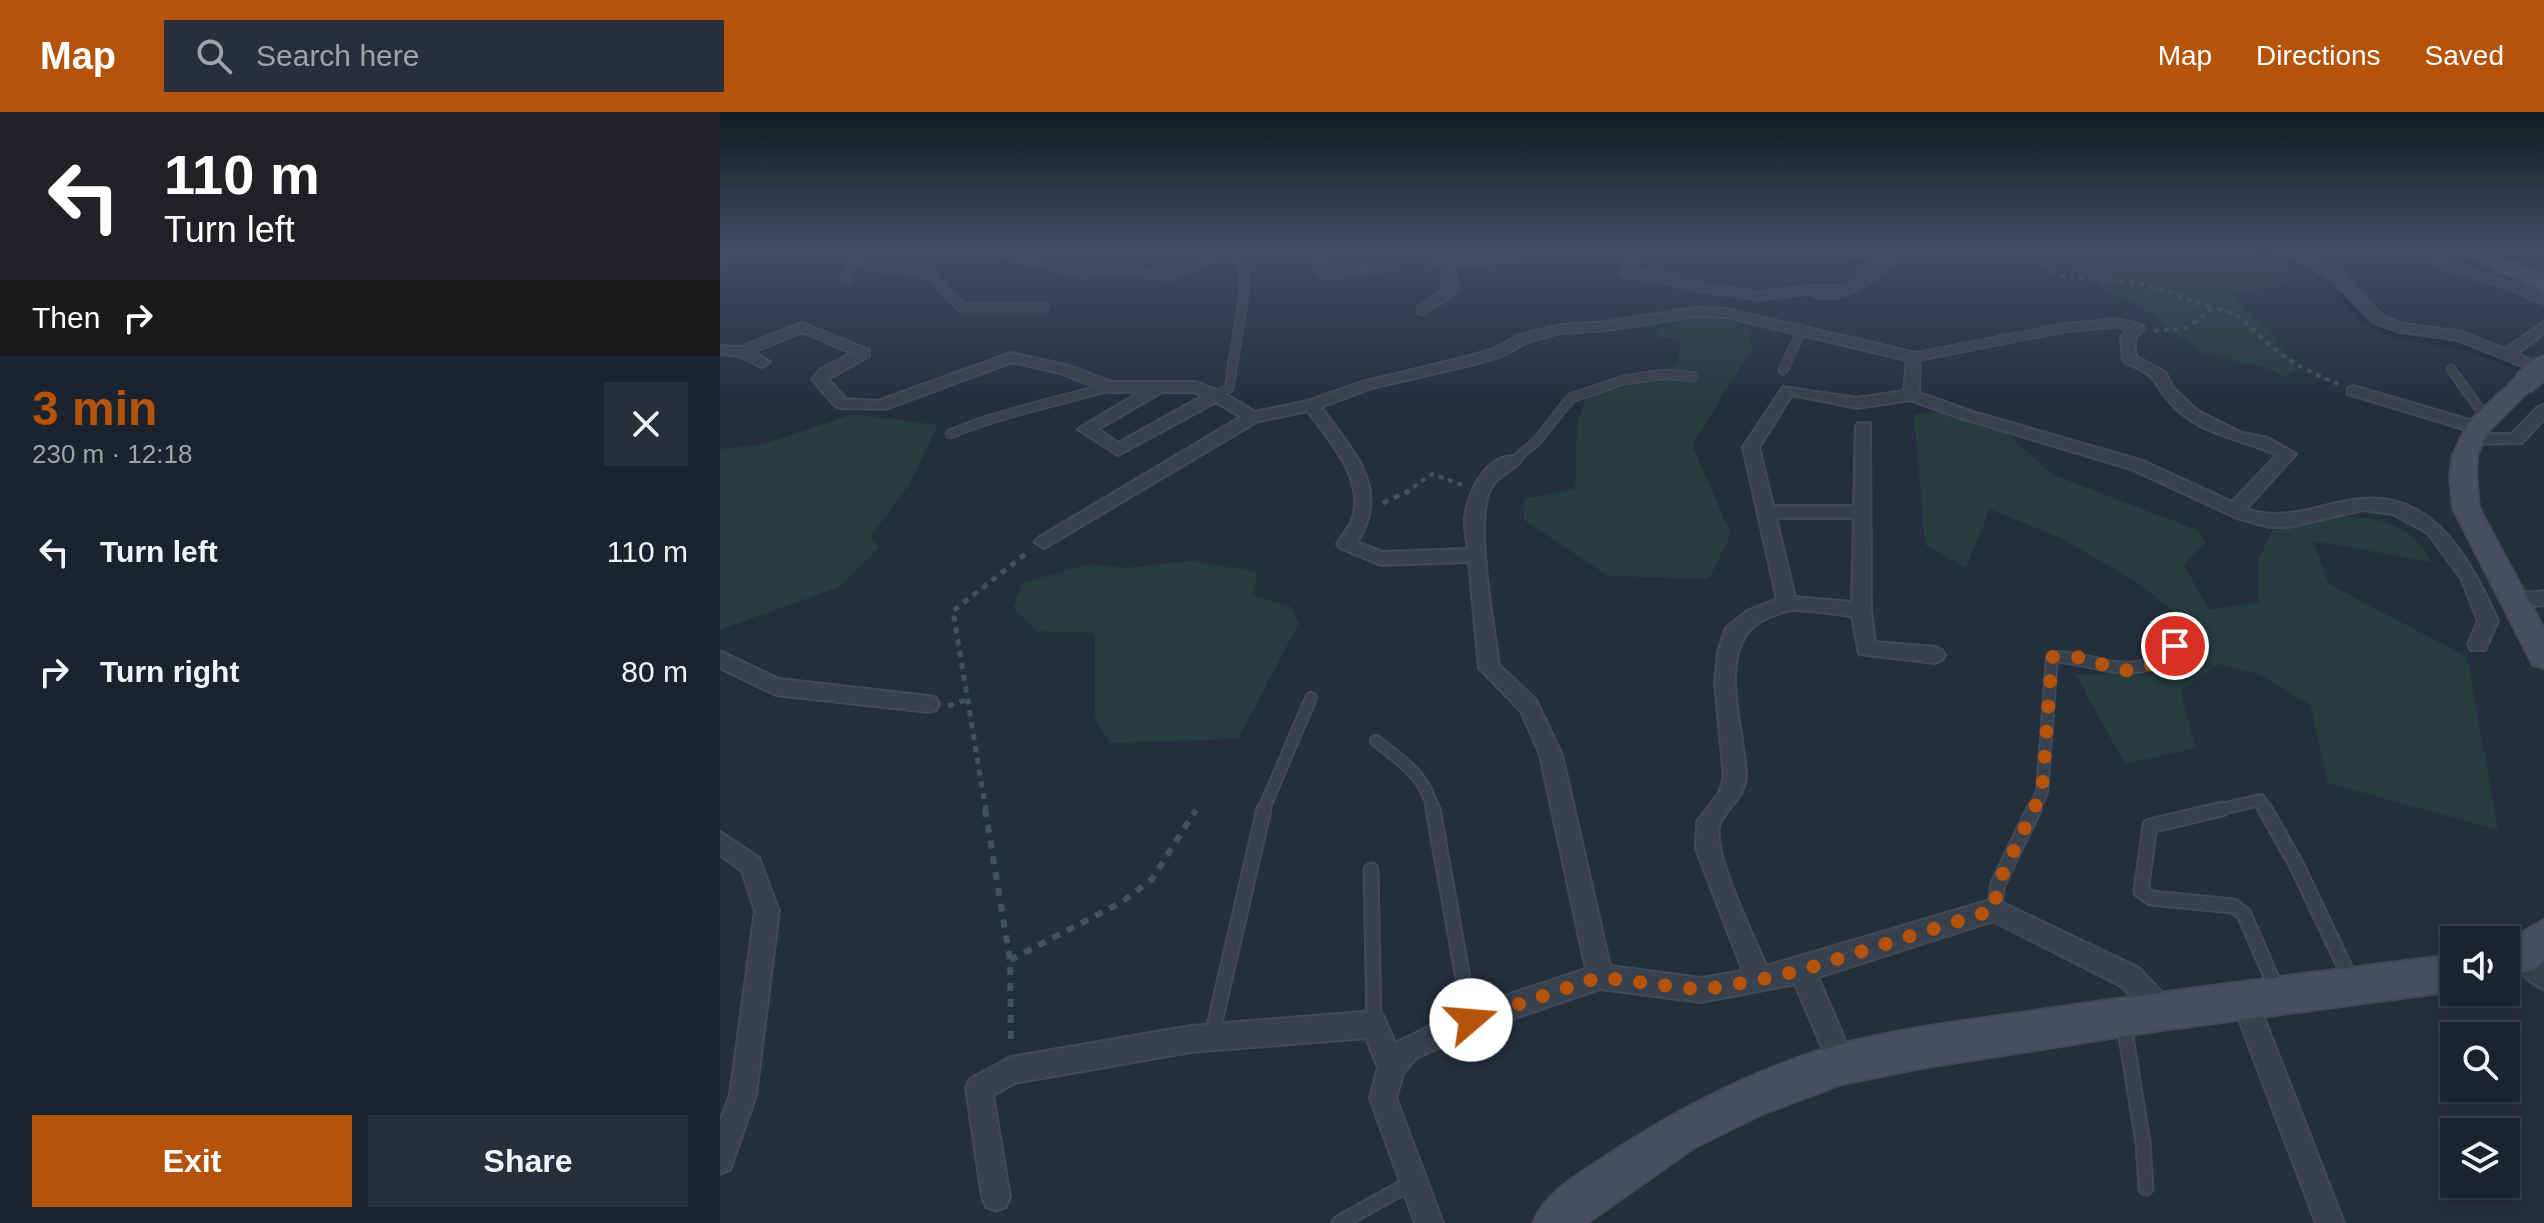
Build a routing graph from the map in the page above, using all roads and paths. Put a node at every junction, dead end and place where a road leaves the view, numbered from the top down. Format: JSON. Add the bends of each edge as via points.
{"nodes":[{"id":1,"x":955,"y":300,"type":"edge"},
{"id":2,"x":1243,"y":300,"type":"edge"},
{"id":3,"x":1439,"y":300,"type":"edge"},
{"id":4,"x":2190,"y":300,"type":"edge"},
{"id":5,"x":2360,"y":300,"type":"edge"},
{"id":6,"x":1044,"y":307,"type":"dead end"},
{"id":7,"x":2213,"y":308,"type":"junction"},
{"id":8,"x":1423,"y":310,"type":"dead end"},
{"id":9,"x":2115,"y":323,"type":"joint"},
{"id":10,"x":2544,"y":326,"type":"edge"},
{"id":11,"x":2137,"y":328,"type":"junction"},
{"id":12,"x":1802,"y":330,"type":"junction"},
{"id":13,"x":720,"y":350,"type":"edge"},
{"id":14,"x":742,"y":352,"type":"junction"},
{"id":15,"x":2506,"y":355,"type":"junction"},
{"id":16,"x":1915,"y":357,"type":"junction"},
{"id":17,"x":762,"y":362,"type":"dead end"},
{"id":18,"x":2451,"y":369,"type":"dead end"},
{"id":19,"x":1783,"y":370,"type":"dead end"},
{"id":20,"x":2537,"y":373,"type":"edge"},
{"id":21,"x":1693,"y":377,"type":"dead end"},
{"id":22,"x":1164,"y":384,"type":"junction"},
{"id":23,"x":1109,"y":387,"type":"junction"},
{"id":24,"x":2353,"y":391,"type":"joint"},
{"id":25,"x":1216,"y":395,"type":"junction"},
{"id":26,"x":1911,"y":395,"type":"junction"},
{"id":27,"x":1312,"y":405,"type":"junction"},
{"id":28,"x":2544,"y":410,"type":"edge"},
{"id":29,"x":1253,"y":417,"type":"junction"},
{"id":30,"x":1864,"y":427,"type":"dead end"},
{"id":31,"x":2478,"y":428,"type":"junction"},
{"id":32,"x":950,"y":434,"type":"dead end"},
{"id":33,"x":1513,"y":461,"type":"joint"},
{"id":34,"x":1480,"y":492,"type":"junction"},
{"id":35,"x":2235,"y":510,"type":"junction"},
{"id":36,"x":1364,"y":512,"type":"junction"},
{"id":37,"x":1766,"y":512,"type":"junction"},
{"id":38,"x":1863,"y":512,"type":"junction"},
{"id":39,"x":1044,"y":542,"type":"joint"},
{"id":40,"x":1478,"y":555,"type":"junction"},
{"id":41,"x":2474,"y":586,"type":"junction"},
{"id":42,"x":2510,"y":596,"type":"junction"},
{"id":43,"x":2544,"y":598,"type":"edge"},
{"id":44,"x":1787,"y":603,"type":"junction"},
{"id":45,"x":1861,"y":610,"type":"junction"},
{"id":46,"x":2189,"y":633,"type":"dead end"},
{"id":47,"x":2478,"y":645,"type":"dead end"},
{"id":48,"x":1935,"y":655,"type":"dead end"},
{"id":49,"x":2544,"y":657,"type":"edge"},
{"id":50,"x":720,"y":659,"type":"edge"},
{"id":51,"x":1311,"y":698,"type":"dead end"},
{"id":52,"x":929,"y":704,"type":"dead end"},
{"id":53,"x":1376,"y":741,"type":"dead end"},
{"id":54,"x":1196,"y":810,"type":"dead end"},
{"id":55,"x":720,"y":842,"type":"edge"},
{"id":56,"x":1371,"y":870,"type":"dead end"},
{"id":57,"x":1994,"y":910,"type":"junction"},
{"id":58,"x":1010,"y":960,"type":"junction"},
{"id":59,"x":1802,"y":970,"type":"junction"},
{"id":60,"x":2440,"y":975,"type":"edge"},
{"id":61,"x":1600,"y":977,"type":"junction"},
{"id":62,"x":1759,"y":980,"type":"junction"},
{"id":63,"x":2355,"y":987,"type":"junction"},
{"id":64,"x":2262,"y":999,"type":"junction"},
{"id":65,"x":2143,"y":1014,"type":"junction"},
{"id":66,"x":1471,"y":1020,"type":"junction"},
{"id":67,"x":1374,"y":1024,"type":"junction"},
{"id":68,"x":1212,"y":1037,"type":"junction"},
{"id":69,"x":1842,"y":1064,"type":"junction"},
{"id":70,"x":1391,"y":1067,"type":"junction"},
{"id":71,"x":1011,"y":1070,"type":"junction"},
{"id":72,"x":720,"y":1160,"type":"edge"},
{"id":73,"x":1412,"y":1183,"type":"junction"},
{"id":74,"x":2146,"y":1188,"type":"dead end"},
{"id":75,"x":996,"y":1197,"type":"dead end"},
{"id":76,"x":1339,"y":1223,"type":"edge"},
{"id":77,"x":1429,"y":1223,"type":"edge"},
{"id":78,"x":1555,"y":1223,"type":"edge"},
{"id":79,"x":2330,"y":1223,"type":"edge"}],
"edges":[{"from":1,"to":6,"type":"lane","via":[[962,307]]},
{"from":2,"to":25,"type":"lane","via":[[1229,388]]},
{"from":3,"to":8,"type":"street"},
{"from":4,"to":7,"type":"path"},
{"from":5,"to":15,"type":"street","via":[[2378,319],[2400,328],[2458,335]]},
{"from":7,"to":11,"type":"path","via":[[2189,329]]},
{"from":7,"to":24,"type":"path","via":[[2242,315],[2276,351]]},
{"from":9,"to":11,"type":"street"},
{"from":9,"to":16,"type":"lane"},
{"from":10,"to":15,"type":"street"},
{"from":11,"to":35,"type":"street","via":[[2128,338],[2128,358],[2160,375],[2180,406],[2237,437],[2288,454]]},
{"from":12,"to":16,"type":"street"},
{"from":12,"to":19,"type":"lane"},
{"from":12,"to":27,"type":"street","via":[[1726,313],[1694,312],[1560,329],[1485,357],[1367,385]]},
{"from":13,"to":14,"type":"street"},
{"from":14,"to":17,"type":"street"},
{"from":14,"to":23,"type":"street","via":[[794,329],[809,329],[864,353],[820,379],[841,403],[868,406],[1011,357],[1065,369]]},
{"from":15,"to":20,"type":"street"},
{"from":16,"to":26,"type":"street"},
{"from":18,"to":31,"type":"lane"},
{"from":20,"to":31,"type":"street"},
{"from":21,"to":33,"type":"lane","via":[[1666,374],[1624,380],[1571,398],[1536,442]]},
{"from":22,"to":23,"type":"street"},
{"from":22,"to":25,"type":"street"},
{"from":22,"to":25,"type":"street","via":[[1086,429],[1118,450]]},
{"from":23,"to":32,"type":"lane","via":[[996,415]]},
{"from":24,"to":31,"type":"street"},
{"from":25,"to":29,"type":"street"},
{"from":26,"to":35,"type":"street","via":[[2137,465]]},
{"from":26,"to":37,"type":"street","via":[[1857,403],[1788,390],[1751,447]]},
{"from":27,"to":29,"type":"street"},
{"from":27,"to":36,"type":"street","via":[[1358,476]]},
{"from":28,"to":31,"type":"street","via":[[2516,439]]},
{"from":29,"to":39,"type":"street"},
{"from":30,"to":38,"type":"street"},
{"from":31,"to":42,"type":"street","via":[[2463,476],[2466,508]]},
{"from":33,"to":34,"type":"street","via":[[1493,471]]},
{"from":34,"to":36,"type":"path","via":[[1432,474],[1412,490]]},
{"from":34,"to":40,"type":"street","via":[[1474,518]]},
{"from":35,"to":41,"type":"street","via":[[2288,521],[2363,504],[2397,509],[2434,529]]},
{"from":36,"to":40,"type":"street","via":[[1346,544],[1381,559]]},
{"from":37,"to":38,"type":"street"},
{"from":37,"to":44,"type":"street"},
{"from":38,"to":45,"type":"street"},
{"from":39,"to":58,"type":"path","via":[[953,611]]},
{"from":40,"to":61,"type":"street","via":[[1489,668],[1529,706],[1551,755]]},
{"from":41,"to":42,"type":"street"},
{"from":41,"to":47,"type":"street","via":[[2488,621]]},
{"from":42,"to":43,"type":"street"},
{"from":42,"to":49,"type":"street"},
{"from":44,"to":45,"type":"street"},
{"from":44,"to":62,"type":"street","via":[[1736,628],[1725,683],[1735,778],[1728,798],[1708,822],[1707,849]]},
{"from":45,"to":48,"type":"street","via":[[1866,649]]},
{"from":46,"to":57,"type":"lane","via":[[2147,668],[2124,672],[2067,655],[2052,657],[2042,792],[1998,884]]},
{"from":50,"to":52,"type":"street","via":[[776,687]]},
{"from":51,"to":68,"type":"lane","via":[[1266,799]]},
{"from":53,"to":66,"type":"lane","via":[[1411,767],[1430,793]]},
{"from":54,"to":58,"type":"path","via":[[1152,879],[1122,902]]},
{"from":55,"to":72,"type":"street","via":[[751,865],[767,911],[743,1095]]},
{"from":56,"to":67,"type":"lane"},
{"from":57,"to":59,"type":"street"},
{"from":57,"to":65,"type":"street","via":[[2130,977]]},
{"from":58,"to":71,"type":"path"},
{"from":59,"to":62,"type":"street"},
{"from":59,"to":69,"type":"street"},
{"from":60,"to":63,"type":"street"},
{"from":61,"to":62,"type":"street","via":[[1701,990]]},
{"from":61,"to":66,"type":"street"},
{"from":63,"to":64,"type":"street"},
{"from":63,"to":64,"type":"lane","via":[[2260,800],[2150,826],[2141,891],[2151,898],[2233,906],[2244,914]]},
{"from":64,"to":65,"type":"street"},
{"from":64,"to":79,"type":"street"},
{"from":65,"to":69,"type":"street"},
{"from":65,"to":74,"type":"lane"},
{"from":66,"to":70,"type":"street","via":[[1407,1049]]},
{"from":67,"to":68,"type":"street"},
{"from":67,"to":70,"type":"street"},
{"from":68,"to":71,"type":"street"},
{"from":69,"to":78,"type":"street","via":[[1753,1097],[1678,1133],[1582,1198]]},
{"from":70,"to":73,"type":"street","via":[[1383,1098]]},
{"from":71,"to":75,"type":"street","via":[[979,1088]]},
{"from":73,"to":76,"type":"lane"},
{"from":73,"to":77,"type":"street"}]}
